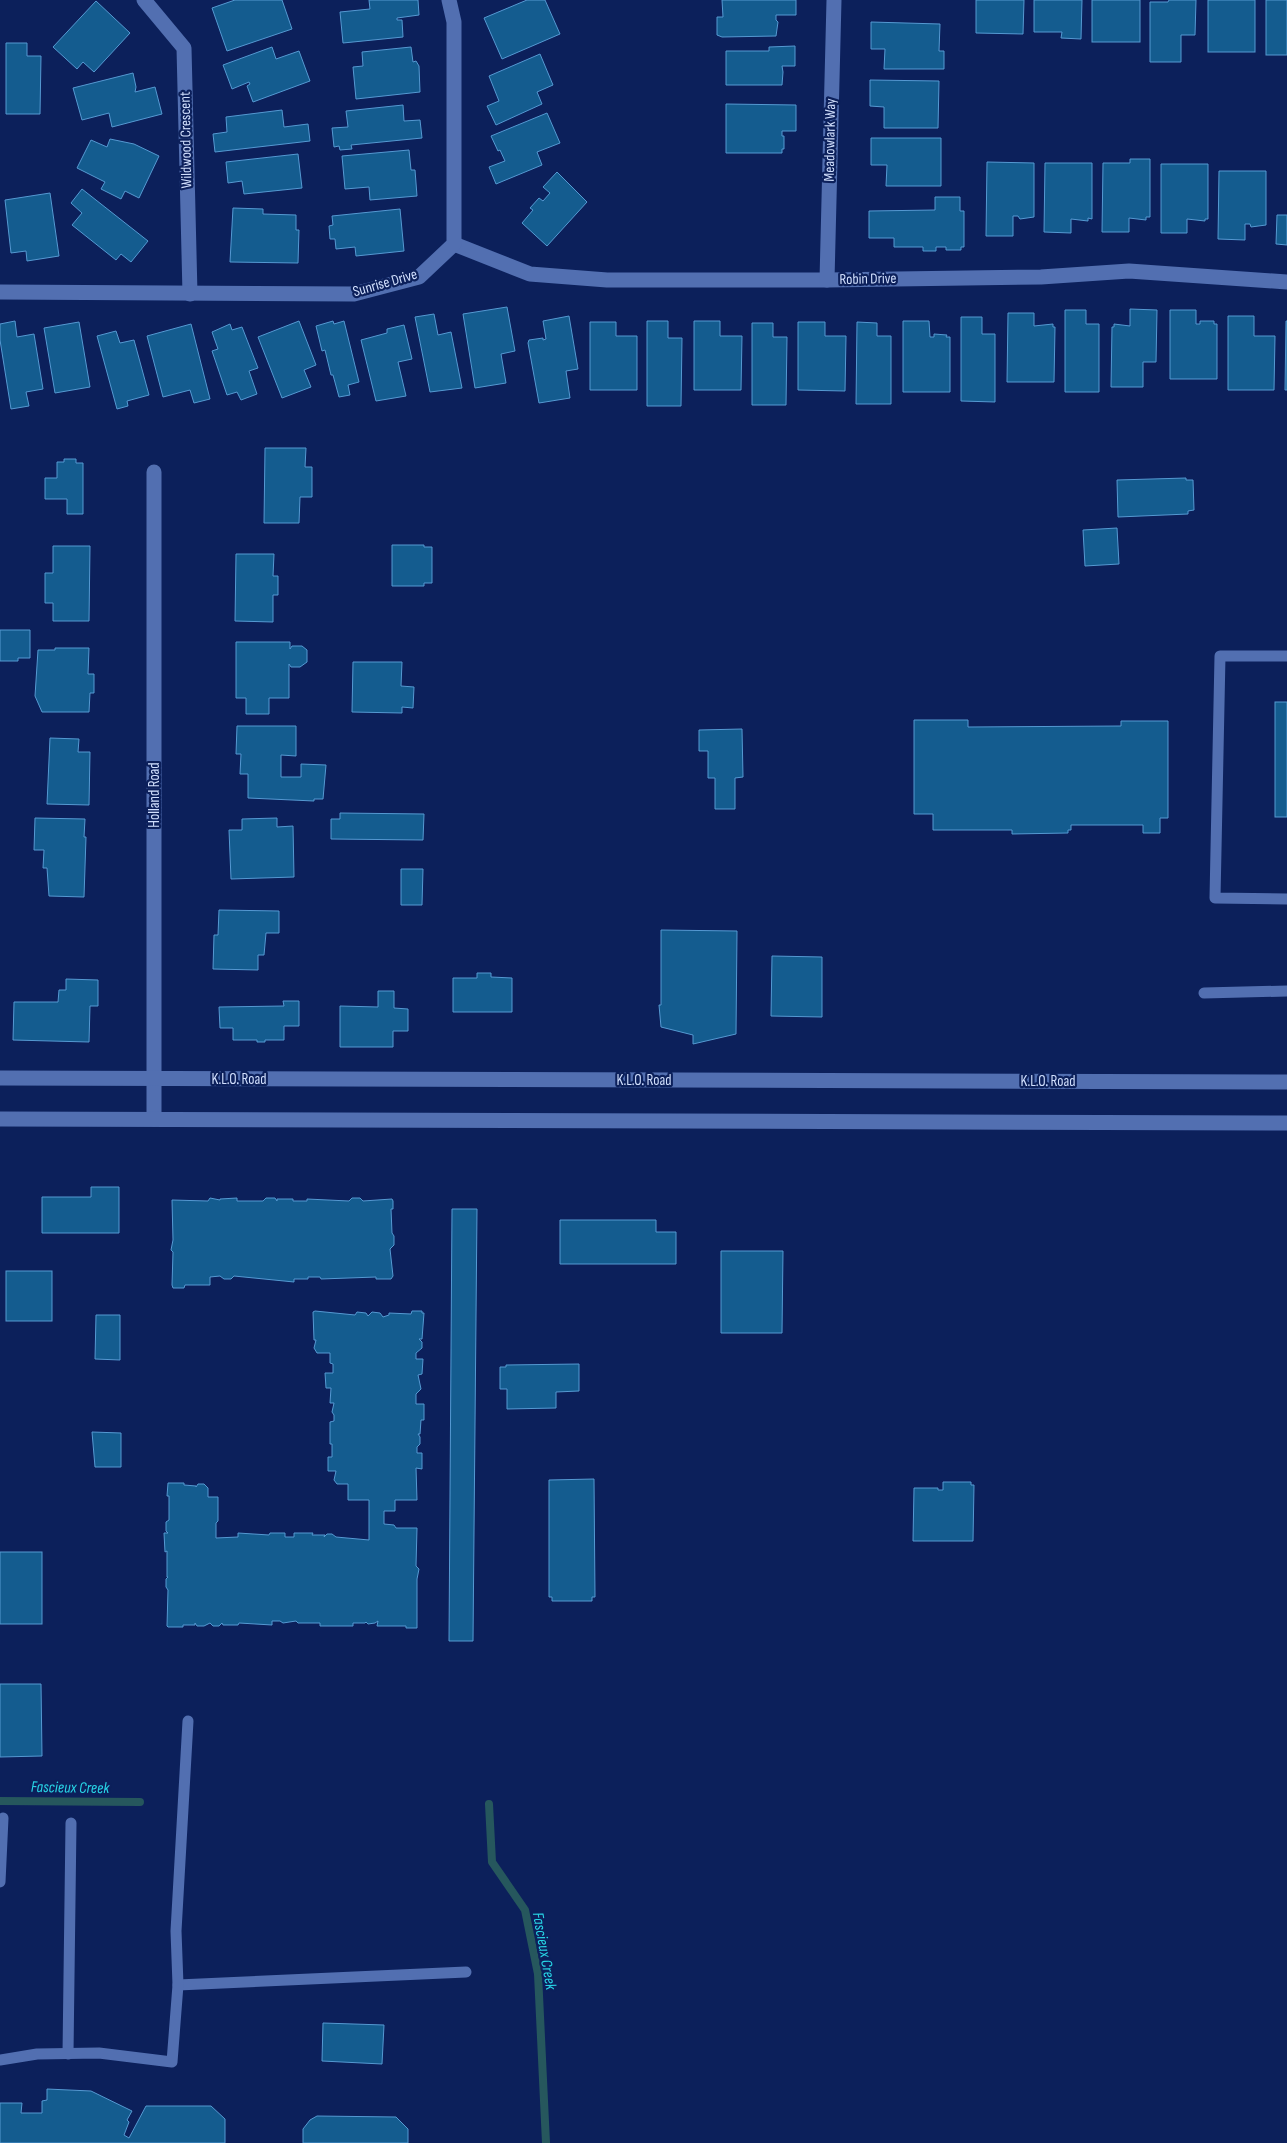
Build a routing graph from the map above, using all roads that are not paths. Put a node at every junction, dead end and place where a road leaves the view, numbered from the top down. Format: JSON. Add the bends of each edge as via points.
{"nodes":[{"id":1,"x":144,"y":0,"type":"edge"},
{"id":2,"x":449,"y":0,"type":"edge"},
{"id":3,"x":834,"y":0,"type":"edge"},
{"id":4,"x":454,"y":244,"type":"junction"},
{"id":5,"x":827,"y":280,"type":"junction"},
{"id":6,"x":1287,"y":282,"type":"edge"},
{"id":7,"x":0,"y":292,"type":"edge"},
{"id":8,"x":190,"y":294,"type":"junction"},
{"id":9,"x":154,"y":472,"type":"dead end"},
{"id":10,"x":1287,"y":656,"type":"edge"},
{"id":11,"x":1287,"y":899,"type":"edge"},
{"id":12,"x":1287,"y":991,"type":"edge"},
{"id":13,"x":1204,"y":992,"type":"dead end"},
{"id":14,"x":0,"y":1078,"type":"edge"},
{"id":15,"x":154,"y":1078,"type":"junction"},
{"id":16,"x":1287,"y":1082,"type":"edge"},
{"id":17,"x":0,"y":1119,"type":"edge"},
{"id":18,"x":154,"y":1119,"type":"junction"},
{"id":19,"x":1287,"y":1122,"type":"edge"},
{"id":20,"x":188,"y":1721,"type":"dead end"},
{"id":21,"x":3,"y":1818,"type":"dead end"},
{"id":22,"x":71,"y":1823,"type":"dead end"},
{"id":23,"x":0,"y":1882,"type":"edge"},
{"id":24,"x":466,"y":1972,"type":"dead end"},
{"id":25,"x":178,"y":1985,"type":"junction"},
{"id":26,"x":68,"y":2054,"type":"junction"},
{"id":27,"x":0,"y":2060,"type":"edge"}],
"edges":[{"from":1,"to":8,"type":"street","name":"Wildwood Crescent","via":[[184,48]]},
{"from":2,"to":4,"type":"street","via":[[454,22]]},
{"from":3,"to":5,"type":"street","name":"Meadowlark Way"},
{"from":4,"to":5,"type":"street","name":"Robin Drive","via":[[530,274],[607,280]]},
{"from":4,"to":8,"type":"street","name":"Sunrise Drive","via":[[419,277],[354,294]]},
{"from":5,"to":6,"type":"street","name":"Robin Drive","via":[[1041,277],[1129,271]]},
{"from":7,"to":8,"type":"street","name":"Sunrise Drive"},
{"from":9,"to":15,"type":"street","name":"Holland Road"},
{"from":10,"to":11,"type":"lane","via":[[1220,656],[1215,898]]},
{"from":12,"to":13,"type":"lane"},
{"from":14,"to":15,"type":"street","name":"K.L.O. Road"},
{"from":15,"to":16,"type":"street","name":"K.L.O. Road"},
{"from":15,"to":18,"type":"street","name":"Holland Road"},
{"from":17,"to":18,"type":"street"},
{"from":18,"to":19,"type":"street"},
{"from":20,"to":25,"type":"lane","via":[[176,1931]]},
{"from":21,"to":23,"type":"lane"},
{"from":22,"to":26,"type":"lane"},
{"from":24,"to":25,"type":"lane"},
{"from":25,"to":26,"type":"lane","via":[[172,2062],[99,2053]]},
{"from":26,"to":27,"type":"lane","via":[[37,2054]]}]}
